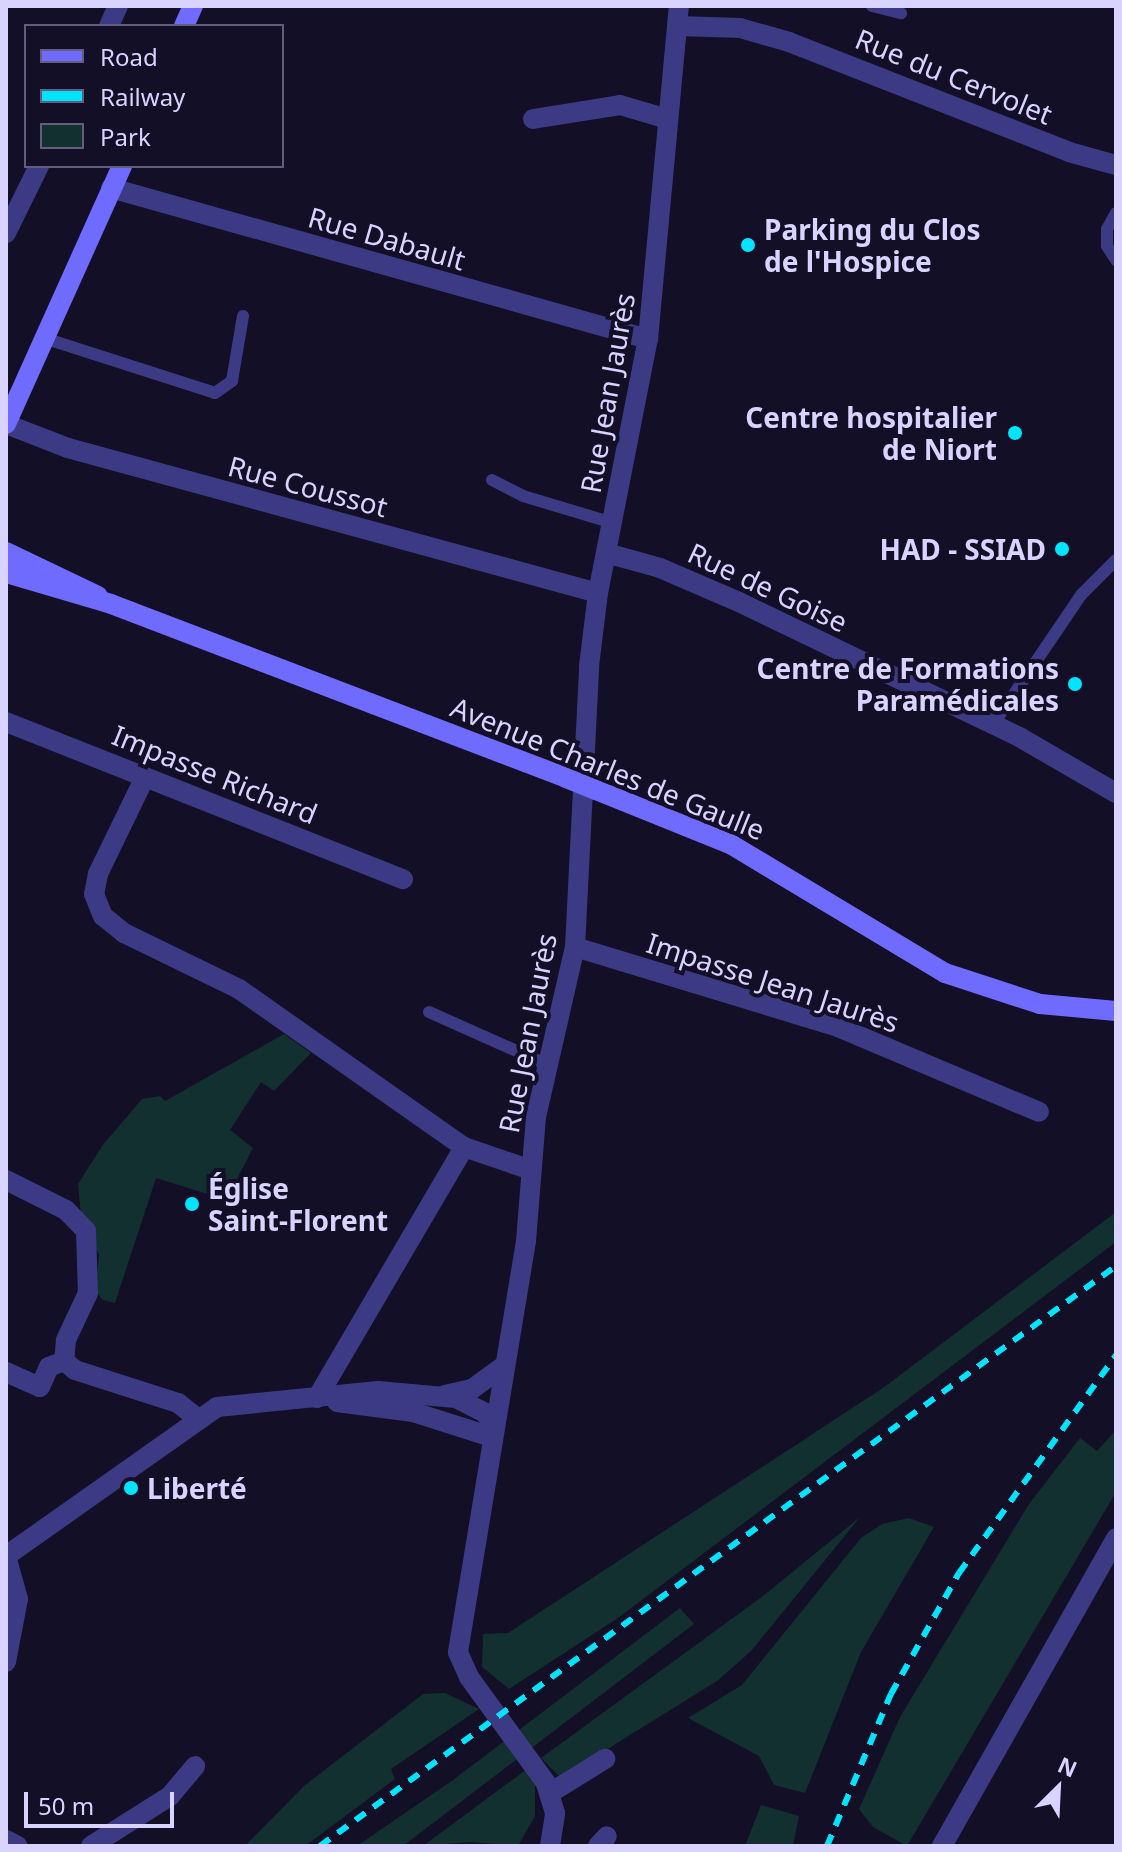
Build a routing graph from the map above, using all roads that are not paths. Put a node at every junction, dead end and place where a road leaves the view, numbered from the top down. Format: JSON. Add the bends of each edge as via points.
{"nodes":[{"id":1,"x":872,"y":6,"type":"edge"},
{"id":2,"x":901,"y":13,"type":"dead end"},
{"id":3,"x":678,"y":16,"type":"edge"},
{"id":4,"x":533,"y":119,"type":"dead end"},
{"id":5,"x":668,"y":119,"type":"junction"},
{"id":6,"x":1116,"y":165,"type":"edge"},
{"id":7,"x":38,"y":168,"type":"edge"},
{"id":8,"x":121,"y":168,"type":"edge"},
{"id":9,"x":111,"y":188,"type":"junction"},
{"id":10,"x":1116,"y":213,"type":"edge"},
{"id":11,"x":6,"y":233,"type":"edge"},
{"id":12,"x":1116,"y":260,"type":"edge"},
{"id":13,"x":243,"y":316,"type":"dead end"},
{"id":14,"x":47,"y":339,"type":"junction"},
{"id":15,"x":648,"y":339,"type":"junction"},
{"id":16,"x":6,"y":424,"type":"edge"},
{"id":17,"x":492,"y":480,"type":"dead end"},
{"id":18,"x":613,"y":523,"type":"junction"},
{"id":19,"x":6,"y":552,"type":"edge"},
{"id":20,"x":606,"y":553,"type":"junction"},
{"id":21,"x":1116,"y":560,"type":"edge"},
{"id":22,"x":6,"y":573,"type":"edge"},
{"id":23,"x":598,"y":593,"type":"junction"},
{"id":24,"x":111,"y":604,"type":"junction"},
{"id":25,"x":6,"y":722,"type":"edge"},
{"id":26,"x":993,"y":725,"type":"junction"},
{"id":27,"x":145,"y":777,"type":"junction"},
{"id":28,"x":1116,"y":793,"type":"edge"},
{"id":29,"x":403,"y":879,"type":"dead end"},
{"id":30,"x":575,"y":947,"type":"junction"},
{"id":31,"x":1116,"y":1011,"type":"edge"},
{"id":32,"x":429,"y":1012,"type":"dead end"},
{"id":33,"x":546,"y":1064,"type":"junction"},
{"id":34,"x":1039,"y":1112,"type":"dead end"},
{"id":35,"x":464,"y":1147,"type":"junction"},
{"id":36,"x":531,"y":1170,"type":"junction"},
{"id":37,"x":6,"y":1180,"type":"edge"},
{"id":38,"x":64,"y":1361,"type":"junction"},
{"id":39,"x":505,"y":1365,"type":"junction"},
{"id":40,"x":6,"y":1372,"type":"edge"},
{"id":41,"x":440,"y":1396,"type":"junction"},
{"id":42,"x":317,"y":1398,"type":"junction"},
{"id":43,"x":197,"y":1418,"type":"junction"},
{"id":44,"x":493,"y":1431,"type":"junction"},
{"id":45,"x":1116,"y":1538,"type":"edge"},
{"id":46,"x":6,"y":1556,"type":"edge"},
{"id":47,"x":6,"y":1662,"type":"edge"},
{"id":48,"x":605,"y":1759,"type":"dead end"},
{"id":49,"x":195,"y":1766,"type":"dead end"},
{"id":50,"x":550,"y":1793,"type":"junction"},
{"id":51,"x":6,"y":1840,"type":"edge"},
{"id":52,"x":546,"y":1842,"type":"edge"},
{"id":53,"x":18,"y":1846,"type":"edge"},
{"id":54,"x":91,"y":1846,"type":"edge"},
{"id":55,"x":942,"y":1846,"type":"edge"}],
"edges":[{"from":1,"to":2,"type":"lane"},
{"from":3,"to":5,"type":"street","name":"Rue Jean Jaurès"},
{"from":3,"to":6,"type":"street","name":"Rue du Cervolet","via":[[789,42],[1069,152]]},
{"from":4,"to":5,"type":"street","via":[[620,105]]},
{"from":5,"to":15,"type":"street","name":"Rue Jean Jaurès"},
{"from":7,"to":11,"type":"street"},
{"from":8,"to":9,"type":"main road"},
{"from":9,"to":14,"type":"main road"},
{"from":9,"to":15,"type":"street","name":"Rue Dabault"},
{"from":10,"to":12,"type":"lane","via":[[1107,229],[1107,246]]},
{"from":13,"to":14,"type":"lane","via":[[232,381],[215,393]]},
{"from":14,"to":16,"type":"main road"},
{"from":15,"to":18,"type":"street","name":"Rue Jean Jaurès"},
{"from":16,"to":23,"type":"street","name":"Rue Coussot","via":[[68,448]]},
{"from":17,"to":18,"type":"lane","via":[[523,496]]},
{"from":18,"to":20,"type":"street","name":"Rue Jean Jaurès"},
{"from":19,"to":24,"type":"main road","name":"Avenue Charles de Gaulle","via":[[74,581]]},
{"from":20,"to":23,"type":"street","name":"Rue Jean Jaurès"},
{"from":20,"to":26,"type":"street","name":"Rue de Goise","via":[[660,568],[739,602]]},
{"from":21,"to":26,"type":"lane","via":[[1081,595]]},
{"from":22,"to":24,"type":"main road","name":"Avenue Charles de Gaulle"},
{"from":23,"to":30,"type":"street","name":"Rue Jean Jaurès","via":[[582,762]]},
{"from":24,"to":31,"type":"main road","name":"Avenue Charles de Gaulle","bridge":true,"via":[[732,845],[945,973],[1040,1004]]},
{"from":25,"to":27,"type":"street","name":"Impasse Richard"},
{"from":26,"to":28,"type":"street","name":"Rue de Goise"},
{"from":27,"to":29,"type":"street","name":"Impasse Richard"},
{"from":27,"to":35,"type":"street","via":[[98,874],[94,894],[103,916],[124,933],[239,989]]},
{"from":30,"to":33,"type":"street","name":"Rue Jean Jaurès"},
{"from":30,"to":34,"type":"street","name":"Impasse Jean Jaurès","via":[[838,1027]]},
{"from":32,"to":33,"type":"lane"},
{"from":33,"to":36,"type":"street","name":"Rue Jean Jaurès"},
{"from":35,"to":36,"type":"street"},
{"from":35,"to":42,"type":"street"},
{"from":36,"to":39,"type":"street","name":"Rue Jean Jaurès","via":[[526,1241]]},
{"from":37,"to":38,"type":"street","via":[[66,1210],[86,1231],[88,1293],[66,1340]]},
{"from":38,"to":40,"type":"street","via":[[49,1367],[40,1387]]},
{"from":38,"to":43,"type":"street","via":[[75,1370],[178,1403]]},
{"from":39,"to":41,"type":"street","via":[[472,1389]]},
{"from":39,"to":44,"type":"street","name":"Rue Jean Jaurès"},
{"from":41,"to":42,"type":"street","via":[[378,1391]]},
{"from":41,"to":44,"type":"street","via":[[471,1404]]},
{"from":42,"to":43,"type":"street","via":[[234,1403]]},
{"from":42,"to":44,"type":"street"},
{"from":43,"to":46,"type":"street"},
{"from":44,"to":50,"type":"street","name":"Rue Jean Jaurès","via":[[458,1652],[469,1677],[543,1775]]},
{"from":45,"to":55,"type":"street"},
{"from":46,"to":47,"type":"street","via":[[18,1599]]},
{"from":48,"to":50,"type":"street"},
{"from":49,"to":54,"type":"street","via":[[170,1796]]},
{"from":50,"to":52,"type":"street","name":"Rue Jean Jaurès","via":[[555,1813]]},
{"from":51,"to":53,"type":"street"}]}
